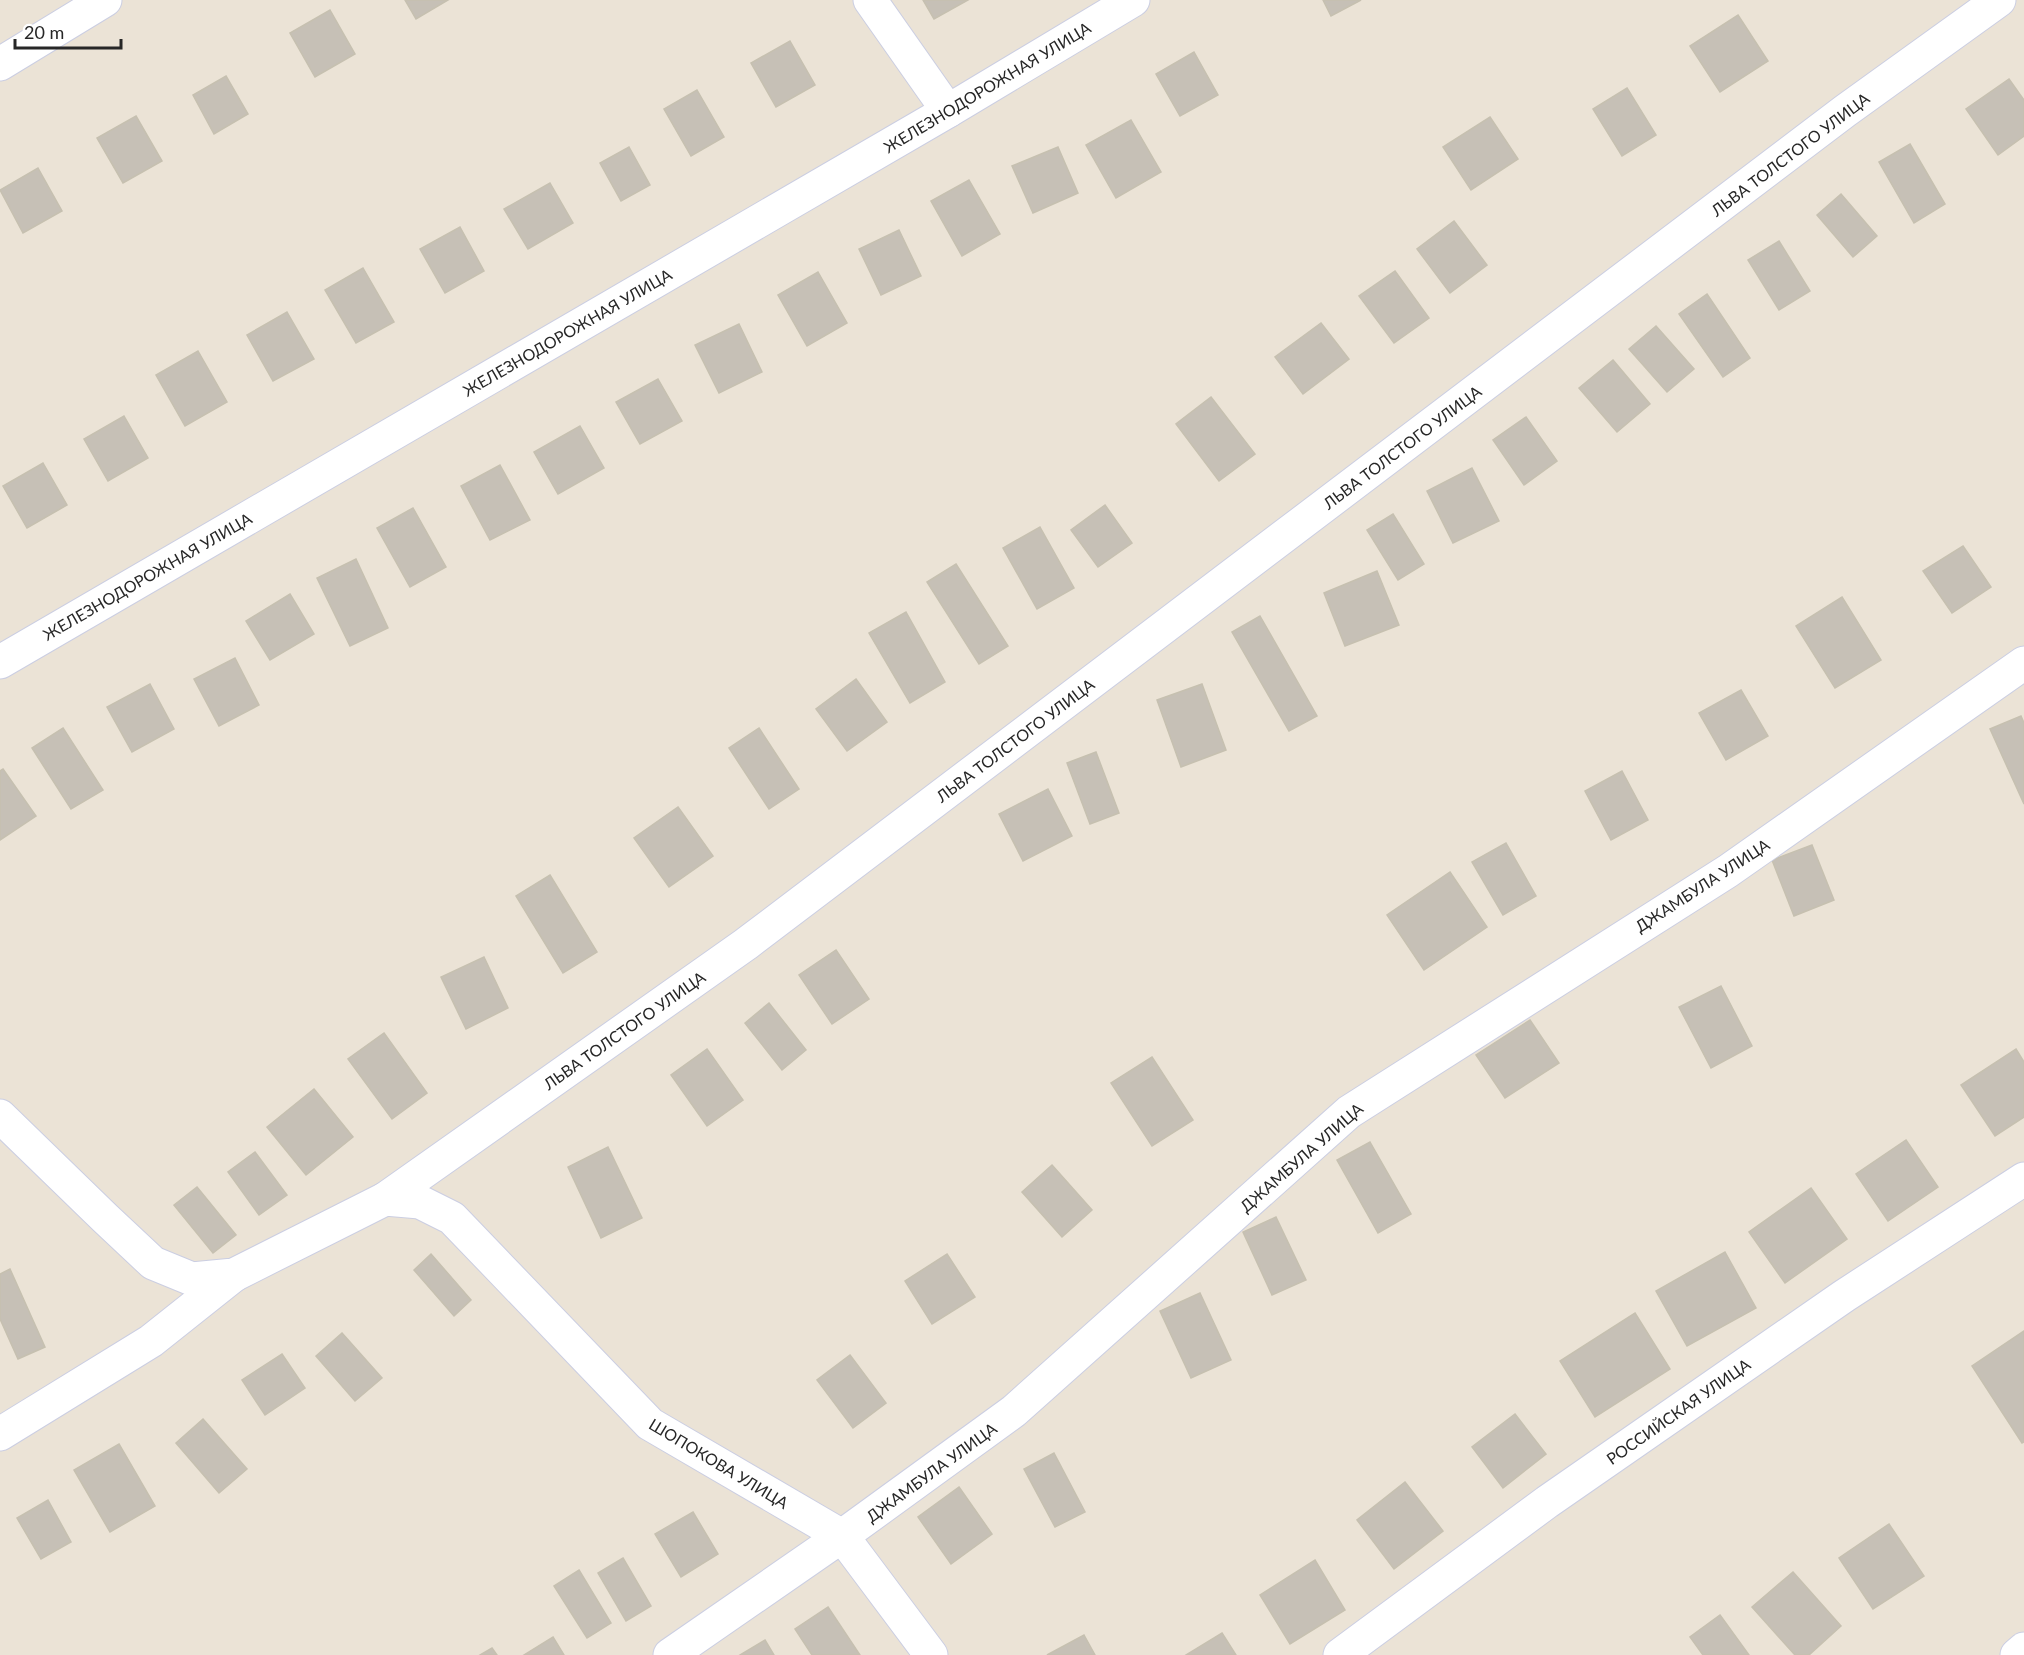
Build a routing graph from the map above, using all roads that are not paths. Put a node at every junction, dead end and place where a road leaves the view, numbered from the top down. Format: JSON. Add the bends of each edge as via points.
{"nodes":[{"id":1,"x":105,"y":0,"type":"edge"},
{"id":2,"x":870,"y":0,"type":"edge"},
{"id":3,"x":1132,"y":0,"type":"edge"},
{"id":4,"x":1999,"y":0,"type":"edge"},
{"id":5,"x":0,"y":64,"type":"edge"},
{"id":6,"x":948,"y":111,"type":"junction"},
{"id":7,"x":0,"y":662,"type":"edge"},
{"id":8,"x":2024,"y":663,"type":"edge"},
{"id":9,"x":0,"y":1116,"type":"edge"},
{"id":10,"x":2024,"y":1179,"type":"edge"},
{"id":11,"x":386,"y":1199,"type":"junction"},
{"id":12,"x":234,"y":1275,"type":"junction"},
{"id":13,"x":0,"y":1434,"type":"edge"},
{"id":14,"x":842,"y":1536,"type":"junction"},
{"id":15,"x":2024,"y":1649,"type":"edge"},
{"id":16,"x":670,"y":1655,"type":"edge"},
{"id":17,"x":931,"y":1655,"type":"edge"},
{"id":18,"x":1340,"y":1655,"type":"edge"},
{"id":19,"x":2017,"y":1655,"type":"edge"}],
"edges":[{"from":1,"to":5,"type":"street"},
{"from":2,"to":6,"type":"street"},
{"from":3,"to":6,"type":"street","name":"ЖЕЛЕЗНОДОРОЖНАЯ УЛИЦА"},
{"from":4,"to":11,"type":"street","name":"ЛЬВА ТОЛСТОГО УЛИЦА","via":[[1845,111],[746,944]]},
{"from":6,"to":7,"type":"street","name":"ЖЕЛЕЗНОДОРОЖНАЯ УЛИЦА"},
{"from":8,"to":14,"type":"street","name":"ДЖАМБУЛА УЛИЦА","via":[[1728,870],[1349,1112],[1014,1411]]},
{"from":9,"to":12,"type":"street","via":[[153,1263],[192,1279]]},
{"from":10,"to":18,"type":"street","name":"РОССИЙСКАЯ УЛИЦА","via":[[1844,1296],[1547,1502]]},
{"from":11,"to":12,"type":"street","name":"ЛЬВА ТОЛСТОГО УЛИЦА"},
{"from":11,"to":14,"type":"street","name":"ШОПОКОВА УЛИЦА","via":[[420,1202],[452,1218],[650,1424]]},
{"from":12,"to":13,"type":"street","name":"ЛЬВА ТОЛСТОГО УЛИЦА","via":[[151,1341]]},
{"from":14,"to":16,"type":"street","name":"ДЖАМБУЛА УЛИЦА"},
{"from":14,"to":17,"type":"street","name":"ШОПОКОВА УЛИЦА"},
{"from":15,"to":19,"type":"street"}]}
